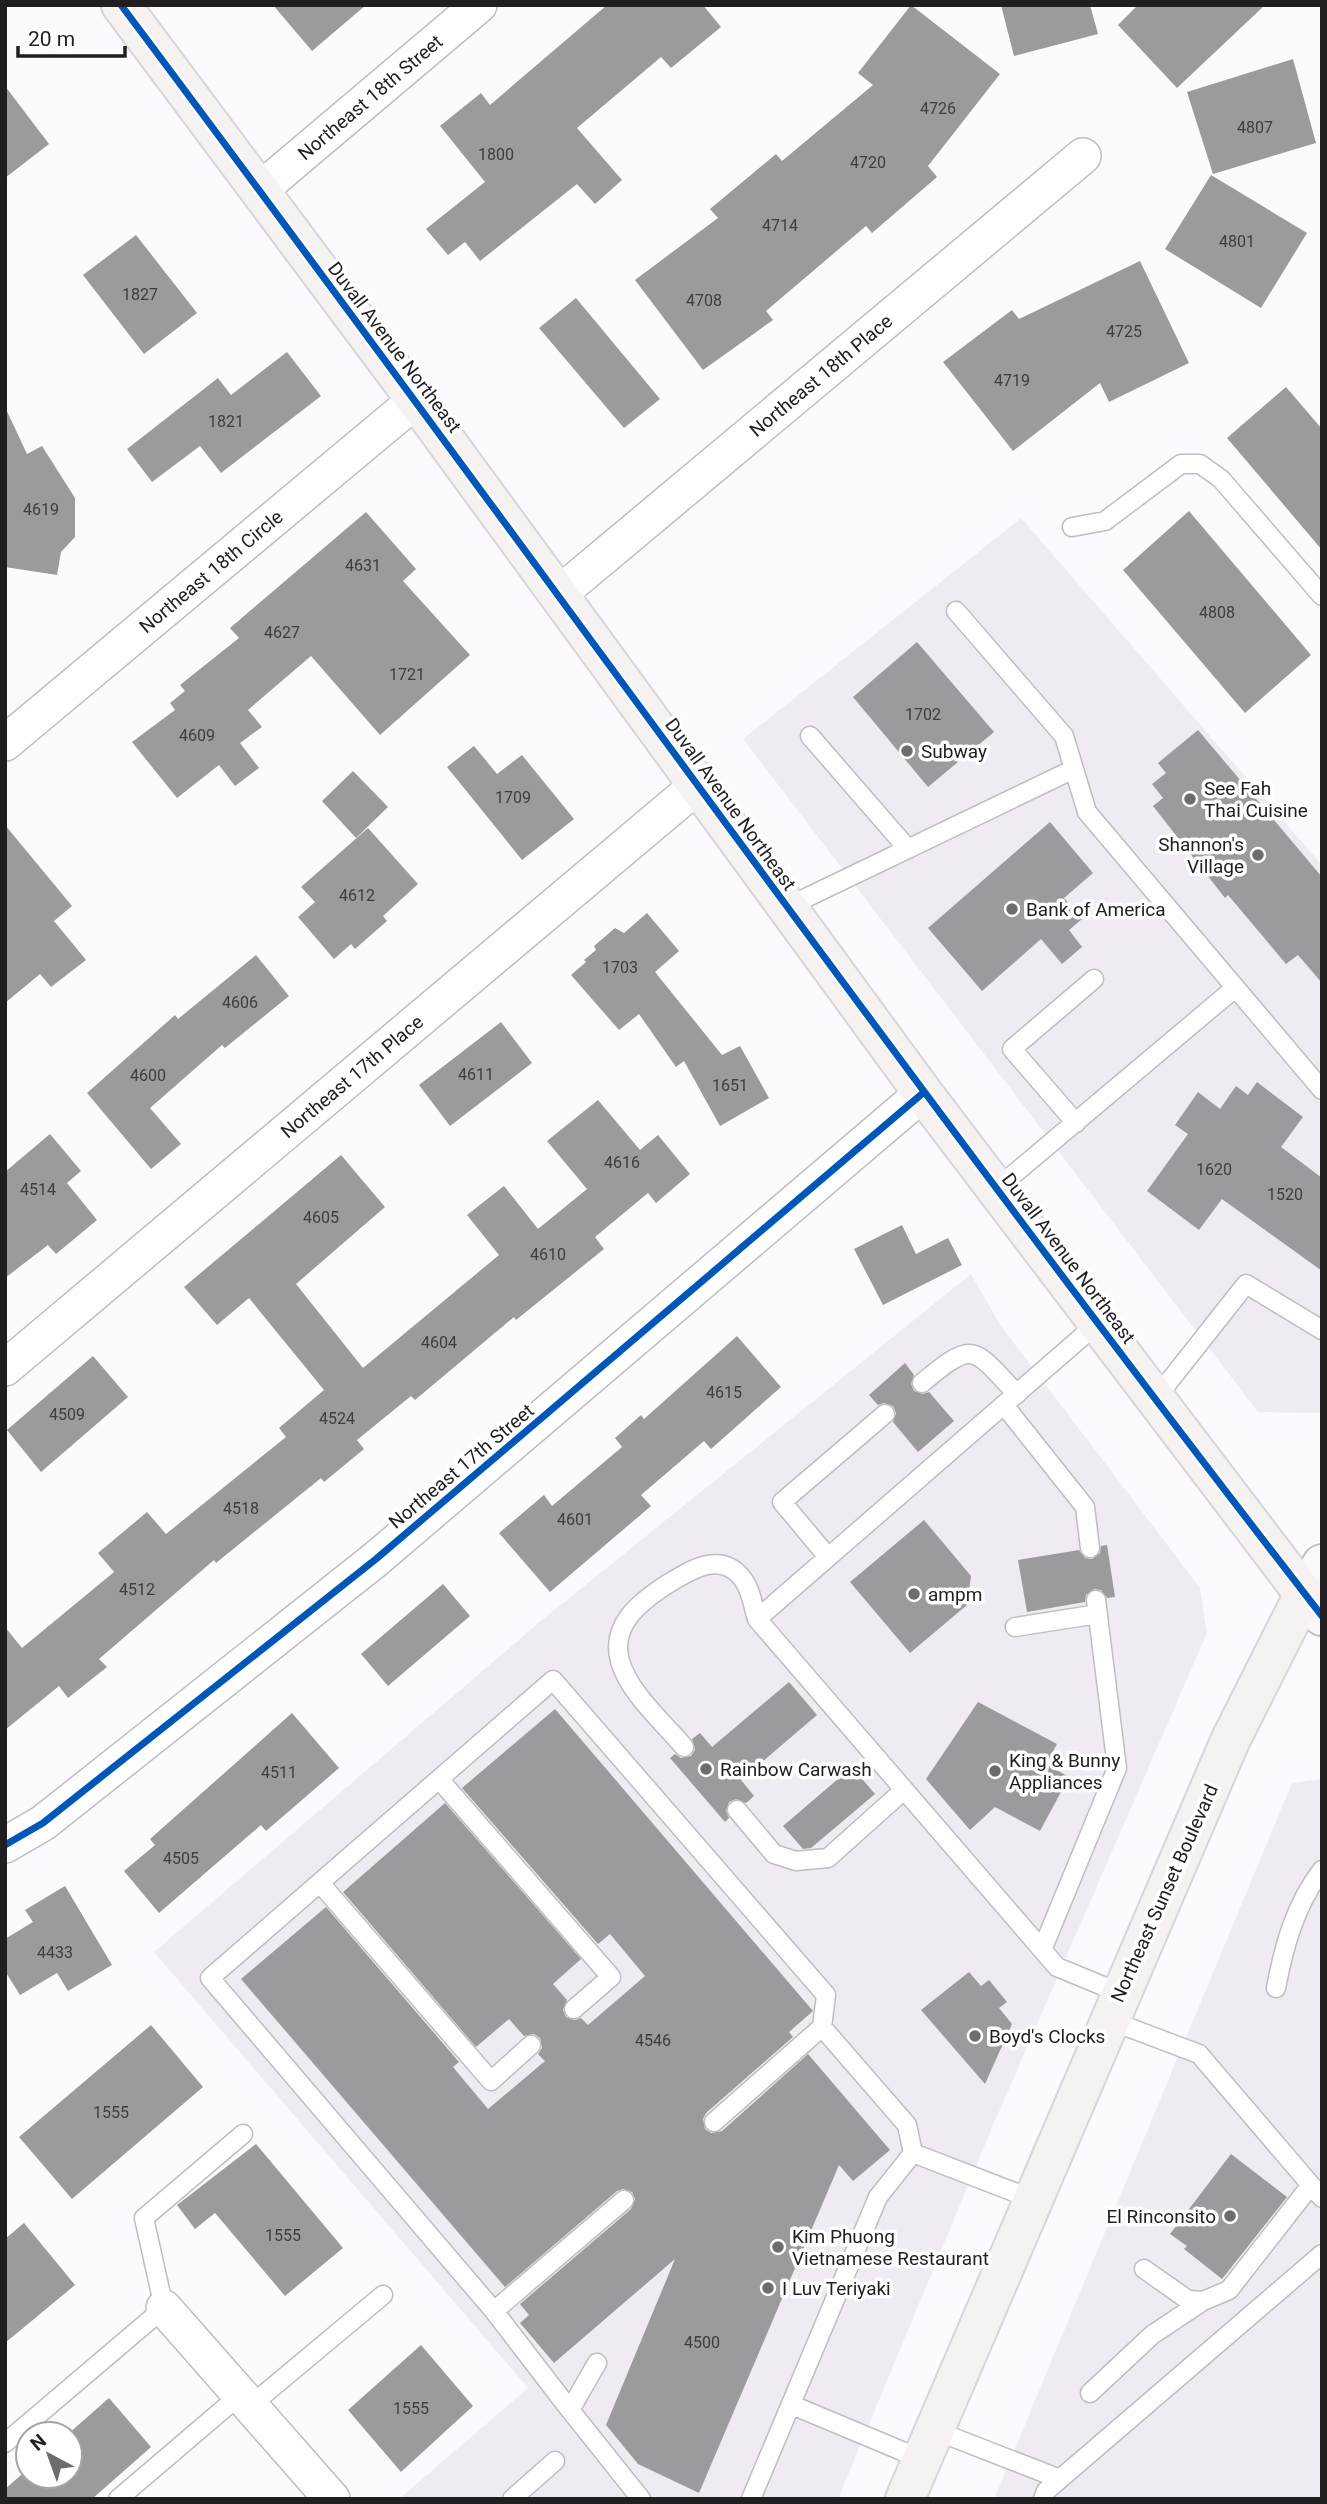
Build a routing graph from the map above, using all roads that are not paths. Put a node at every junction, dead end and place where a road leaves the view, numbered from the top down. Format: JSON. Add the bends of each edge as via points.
{"nodes":[{"id":1,"x":121,"y":5,"type":"edge"},
{"id":2,"x":479,"y":5,"type":"edge"},
{"id":3,"x":1083,"y":156,"type":"dead end"},
{"id":4,"x":260,"y":190,"type":"junction"},
{"id":5,"x":416,"y":400,"type":"junction"},
{"id":6,"x":1072,"y":527,"type":"dead end"},
{"id":7,"x":1315,"y":577,"type":"edge"},
{"id":8,"x":558,"y":594,"type":"junction"},
{"id":9,"x":1322,"y":596,"type":"edge"},
{"id":10,"x":956,"y":611,"type":"dead end"},
{"id":11,"x":810,"y":736,"type":"dead end"},
{"id":12,"x":5,"y":743,"type":"edge"},
{"id":13,"x":1073,"y":769,"type":"junction"},
{"id":14,"x":698,"y":785,"type":"junction"},
{"id":15,"x":908,"y":849,"type":"junction"},
{"id":16,"x":787,"y":907,"type":"junction"},
{"id":17,"x":1094,"y":979,"type":"dead end"},
{"id":18,"x":1235,"y":988,"type":"junction"},
{"id":19,"x":1322,"y":1090,"type":"edge"},
{"id":20,"x":923,"y":1093,"type":"junction"},
{"id":21,"x":1076,"y":1123,"type":"junction"},
{"id":22,"x":996,"y":1189,"type":"junction"},
{"id":23,"x":1098,"y":1323,"type":"junction"},
{"id":24,"x":1322,"y":1330,"type":"edge"},
{"id":25,"x":5,"y":1368,"type":"edge"},
{"id":26,"x":922,"y":1383,"type":"dead end"},
{"id":27,"x":1156,"y":1398,"type":"junction"},
{"id":28,"x":1010,"y":1399,"type":"junction"},
{"id":29,"x":886,"y":1414,"type":"dead end"},
{"id":30,"x":1090,"y":1548,"type":"dead end"},
{"id":31,"x":828,"y":1557,"type":"junction"},
{"id":32,"x":1316,"y":1592,"type":"edge"},
{"id":33,"x":757,"y":1619,"type":"junction"},
{"id":34,"x":1015,"y":1627,"type":"dead end"},
{"id":35,"x":684,"y":1747,"type":"dead end"},
{"id":36,"x":439,"y":1779,"type":"junction"},
{"id":37,"x":904,"y":1790,"type":"junction"},
{"id":38,"x":737,"y":1810,"type":"dead end"},
{"id":39,"x":5,"y":1845,"type":"edge"},
{"id":40,"x":1322,"y":1870,"type":"edge"},
{"id":41,"x":320,"y":1883,"type":"junction"},
{"id":42,"x":1042,"y":1950,"type":"junction"},
{"id":43,"x":1276,"y":1988,"type":"dead end"},
{"id":44,"x":1115,"y":2006,"type":"junction"},
{"id":45,"x":574,"y":2009,"type":"dead end"},
{"id":46,"x":822,"y":2027,"type":"junction"},
{"id":47,"x":531,"y":2045,"type":"dead end"},
{"id":48,"x":714,"y":2122,"type":"dead end"},
{"id":49,"x":243,"y":2134,"type":"dead end"},
{"id":50,"x":914,"y":2153,"type":"junction"},
{"id":51,"x":1316,"y":2192,"type":"edge"},
{"id":52,"x":1032,"y":2199,"type":"junction"},
{"id":53,"x":624,"y":2200,"type":"dead end"},
{"id":54,"x":1322,"y":2254,"type":"edge"},
{"id":55,"x":1144,"y":2269,"type":"dead end"},
{"id":56,"x":383,"y":2295,"type":"dead end"},
{"id":57,"x":1203,"y":2301,"type":"junction"},
{"id":58,"x":164,"y":2308,"type":"junction"},
{"id":59,"x":494,"y":2311,"type":"junction"},
{"id":60,"x":597,"y":2363,"type":"dead end"},
{"id":61,"x":1090,"y":2393,"type":"dead end"},
{"id":62,"x":245,"y":2401,"type":"junction"},
{"id":63,"x":792,"y":2405,"type":"junction"},
{"id":64,"x":570,"y":2410,"type":"junction"},
{"id":65,"x":5,"y":2443,"type":"edge"},
{"id":66,"x":928,"y":2444,"type":"junction"},
{"id":67,"x":555,"y":2462,"type":"dead end"},
{"id":68,"x":1060,"y":2479,"type":"junction"},
{"id":69,"x":118,"y":2499,"type":"edge"},
{"id":70,"x":332,"y":2499,"type":"edge"},
{"id":71,"x":512,"y":2499,"type":"edge"},
{"id":72,"x":641,"y":2499,"type":"edge"},
{"id":73,"x":751,"y":2499,"type":"edge"},
{"id":74,"x":905,"y":2499,"type":"edge"},
{"id":75,"x":1043,"y":2499,"type":"edge"}],
"edges":[{"from":1,"to":4,"type":"main road","name":"Duvall Avenue Northeast"},
{"from":2,"to":4,"type":"street","name":"Northeast 18th Street"},
{"from":3,"to":8,"type":"street","name":"Northeast 18th Place"},
{"from":4,"to":5,"type":"main road","name":"Duvall Avenue Northeast"},
{"from":5,"to":8,"type":"main road","name":"Duvall Avenue Northeast"},
{"from":5,"to":12,"type":"street","name":"Northeast 18th Circle"},
{"from":6,"to":7,"type":"lane","via":[[1105,521],[1181,464],[1200,464],[1221,479]]},
{"from":7,"to":9,"type":"lane"},
{"from":8,"to":14,"type":"main road","name":"Duvall Avenue Northeast"},
{"from":10,"to":13,"type":"lane","via":[[1064,736]]},
{"from":11,"to":15,"type":"lane"},
{"from":13,"to":15,"type":"lane"},
{"from":13,"to":18,"type":"lane","via":[[1087,812]]},
{"from":14,"to":16,"type":"main road","name":"Duvall Avenue Northeast"},
{"from":14,"to":25,"type":"street","name":"Northeast 17th Place"},
{"from":15,"to":16,"type":"lane"},
{"from":16,"to":20,"type":"main road","name":"Duvall Avenue Northeast"},
{"from":17,"to":21,"type":"lane","via":[[1012,1049]]},
{"from":18,"to":19,"type":"lane"},
{"from":18,"to":21,"type":"lane"},
{"from":20,"to":22,"type":"main road","name":"Duvall Avenue Northeast"},
{"from":20,"to":39,"type":"street","name":"Northeast 17th Street","via":[[376,1559],[43,1823]]},
{"from":21,"to":22,"type":"lane"},
{"from":22,"to":23,"type":"main road","name":"Duvall Avenue Northeast"},
{"from":23,"to":27,"type":"main road","name":"Duvall Avenue Northeast"},
{"from":23,"to":28,"type":"lane"},
{"from":24,"to":27,"type":"lane","via":[[1246,1283]]},
{"from":26,"to":28,"type":"lane","via":[[965,1352],[978,1354]]},
{"from":27,"to":32,"type":"main road","name":"Duvall Avenue Northeast"},
{"from":28,"to":30,"type":"lane","via":[[1085,1507]]},
{"from":28,"to":31,"type":"lane"},
{"from":29,"to":31,"type":"lane","via":[[782,1502]]},
{"from":31,"to":33,"type":"lane"},
{"from":32,"to":44,"type":"main road","name":"Northeast Sunset Boulevard","via":[[1230,1741]]},
{"from":33,"to":35,"type":"lane","via":[[742,1578],[732,1569],[707,1564],[651,1595],[624,1621],[619,1658],[626,1676]]},
{"from":33,"to":37,"type":"lane"},
{"from":34,"to":42,"type":"lane","via":[[1097,1607],[1117,1768]]},
{"from":36,"to":41,"type":"lane"},
{"from":36,"to":45,"type":"lane","via":[[611,1977]]},
{"from":36,"to":46,"type":"lane","via":[[553,1680],[825,1995]]},
{"from":37,"to":38,"type":"lane","via":[[828,1858],[796,1861],[774,1854]]},
{"from":37,"to":42,"type":"lane"},
{"from":40,"to":43,"type":"lane","via":[[1286,1938]]},
{"from":41,"to":47,"type":"lane","via":[[491,2081]]},
{"from":41,"to":59,"type":"lane","via":[[210,1978]]},
{"from":42,"to":44,"type":"lane","via":[[1057,1967]]},
{"from":44,"to":51,"type":"lane","via":[[1199,2054]]},
{"from":44,"to":52,"type":"main road","name":"Northeast Sunset Boulevard"},
{"from":46,"to":48,"type":"lane"},
{"from":46,"to":50,"type":"lane","via":[[907,2124]]},
{"from":49,"to":58,"type":"lane","via":[[144,2218]]},
{"from":50,"to":52,"type":"lane"},
{"from":50,"to":63,"type":"lane","via":[[877,2197]]},
{"from":51,"to":57,"type":"lane","via":[[1229,2290]]},
{"from":52,"to":66,"type":"main road","name":"Northeast Sunset Boulevard"},
{"from":53,"to":59,"type":"lane"},
{"from":54,"to":68,"type":"lane"},
{"from":55,"to":57,"type":"lane","via":[[1188,2300]]},
{"from":56,"to":62,"type":"lane"},
{"from":57,"to":61,"type":"lane","via":[[1152,2335]]},
{"from":58,"to":62,"type":"street"},
{"from":58,"to":65,"type":"lane"},
{"from":59,"to":64,"type":"lane"},
{"from":60,"to":64,"type":"lane"},
{"from":62,"to":69,"type":"lane"},
{"from":62,"to":70,"type":"street"},
{"from":63,"to":66,"type":"lane"},
{"from":63,"to":73,"type":"lane"},
{"from":64,"to":72,"type":"lane"},
{"from":66,"to":68,"type":"lane"},
{"from":66,"to":74,"type":"main road","name":"Northeast Sunset Boulevard"},
{"from":67,"to":71,"type":"lane"},
{"from":68,"to":75,"type":"lane"}]}
